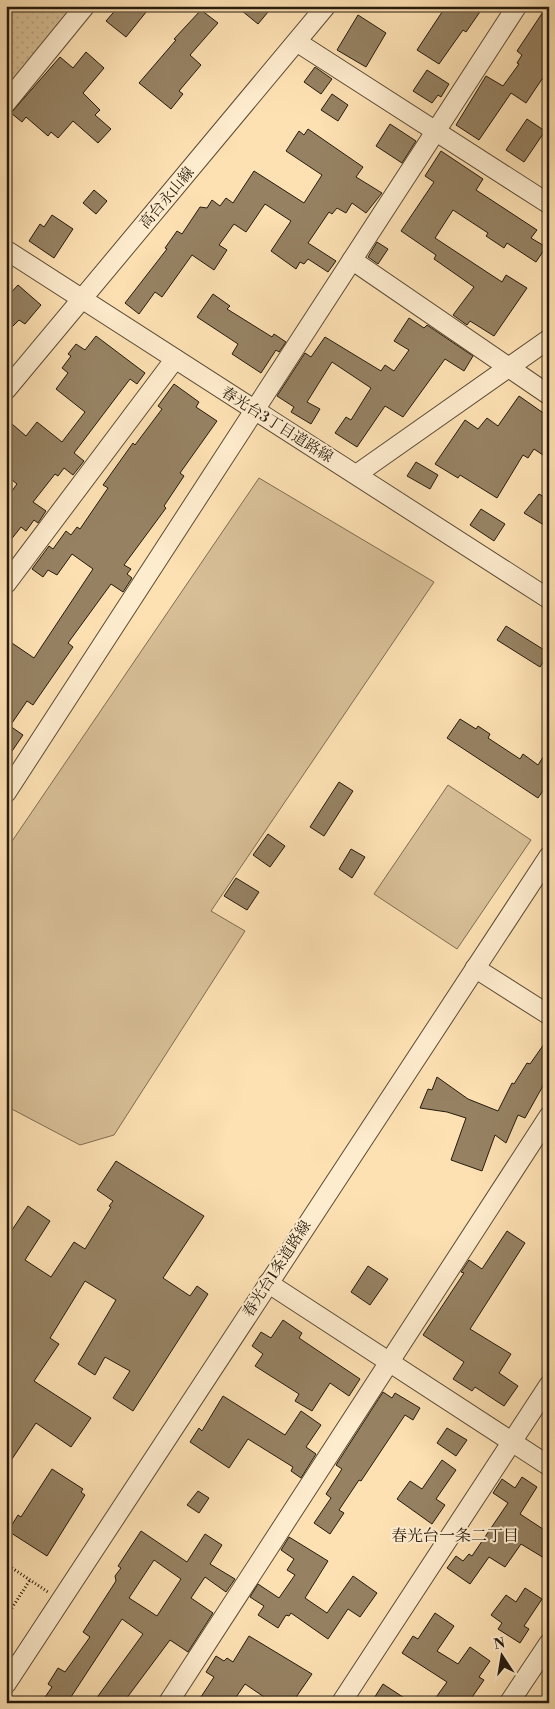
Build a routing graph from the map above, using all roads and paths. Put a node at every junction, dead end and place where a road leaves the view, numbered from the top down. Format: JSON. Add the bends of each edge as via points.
{"nodes":[{"id":1,"x":85,"y":6,"type":"edge"},
{"id":2,"x":326,"y":6,"type":"edge"},
{"id":3,"x":517,"y":6,"type":"edge"},
{"id":4,"x":297,"y":42,"type":"junction"},
{"id":5,"x":6,"y":103,"type":"edge"},
{"id":6,"x":436,"y":131,"type":"junction"},
{"id":7,"x":549,"y":204,"type":"edge"},
{"id":8,"x":6,"y":250,"type":"edge"},
{"id":9,"x":352,"y":260,"type":"junction"},
{"id":10,"x":83,"y":298,"type":"junction"},
{"id":11,"x":549,"y":339,"type":"edge"},
{"id":12,"x":175,"y":359,"type":"junction"},
{"id":13,"x":507,"y":368,"type":"junction"},
{"id":14,"x":6,"y":390,"type":"edge"},
{"id":15,"x":549,"y":395,"type":"edge"},
{"id":16,"x":255,"y":412,"type":"junction"},
{"id":17,"x":357,"y":474,"type":"junction"},
{"id":18,"x":6,"y":584,"type":"edge"},
{"id":19,"x":549,"y":599,"type":"edge"},
{"id":20,"x":8,"y":785,"type":"edge"},
{"id":21,"x":549,"y":856,"type":"edge"},
{"id":22,"x":475,"y":968,"type":"junction"},
{"id":23,"x":549,"y":1015,"type":"edge"},
{"id":24,"x":549,"y":1116,"type":"edge"},
{"id":25,"x":268,"y":1283,"type":"junction"},
{"id":26,"x":390,"y":1361,"type":"junction"},
{"id":27,"x":549,"y":1384,"type":"edge"},
{"id":28,"x":512,"y":1441,"type":"junction"},
{"id":29,"x":549,"y":1466,"type":"edge"},
{"id":30,"x":6,"y":1564,"type":"edge"},
{"id":31,"x":30,"y":1580,"type":"junction"},
{"id":32,"x":49,"y":1592,"type":"dead end"},
{"id":33,"x":6,"y":1617,"type":"edge"},
{"id":34,"x":549,"y":1643,"type":"edge"},
{"id":35,"x":6,"y":1684,"type":"edge"},
{"id":36,"x":168,"y":1703,"type":"edge"},
{"id":37,"x":342,"y":1703,"type":"edge"},
{"id":38,"x":509,"y":1703,"type":"edge"}],
"edges":[{"from":1,"to":5,"type":"street"},
{"from":2,"to":4,"type":"street","name":"高台永山線"},
{"from":3,"to":6,"type":"street"},
{"from":4,"to":6,"type":"street"},
{"from":4,"to":10,"type":"street","name":"高台永山線"},
{"from":6,"to":7,"type":"street"},
{"from":6,"to":9,"type":"street"},
{"from":8,"to":10,"type":"street","name":"春光台3丁目道路線"},
{"from":9,"to":13,"type":"street"},
{"from":9,"to":16,"type":"street"},
{"from":10,"to":12,"type":"street","name":"春光台3丁目道路線"},
{"from":10,"to":14,"type":"street","name":"高台永山線"},
{"from":11,"to":13,"type":"street"},
{"from":12,"to":16,"type":"street","name":"春光台3丁目道路線"},
{"from":12,"to":18,"type":"street"},
{"from":13,"to":15,"type":"street"},
{"from":13,"to":17,"type":"street"},
{"from":16,"to":17,"type":"street","name":"春光台3丁目道路線"},
{"from":16,"to":20,"type":"street"},
{"from":17,"to":19,"type":"street","name":"春光台3丁目道路線"},
{"from":21,"to":22,"type":"street","name":"春光台1条道路線"},
{"from":22,"to":23,"type":"street"},
{"from":22,"to":25,"type":"street","name":"春光台1条道路線"},
{"from":24,"to":26,"type":"street"},
{"from":25,"to":26,"type":"street"},
{"from":25,"to":35,"type":"street","name":"春光台1条道路線"},
{"from":26,"to":28,"type":"street"},
{"from":26,"to":36,"type":"street"},
{"from":27,"to":28,"type":"street"},
{"from":28,"to":29,"type":"street"},
{"from":28,"to":37,"type":"street"},
{"from":30,"to":31,"type":"path"},
{"from":31,"to":32,"type":"path"},
{"from":31,"to":33,"type":"path"},
{"from":34,"to":38,"type":"street"}]}
